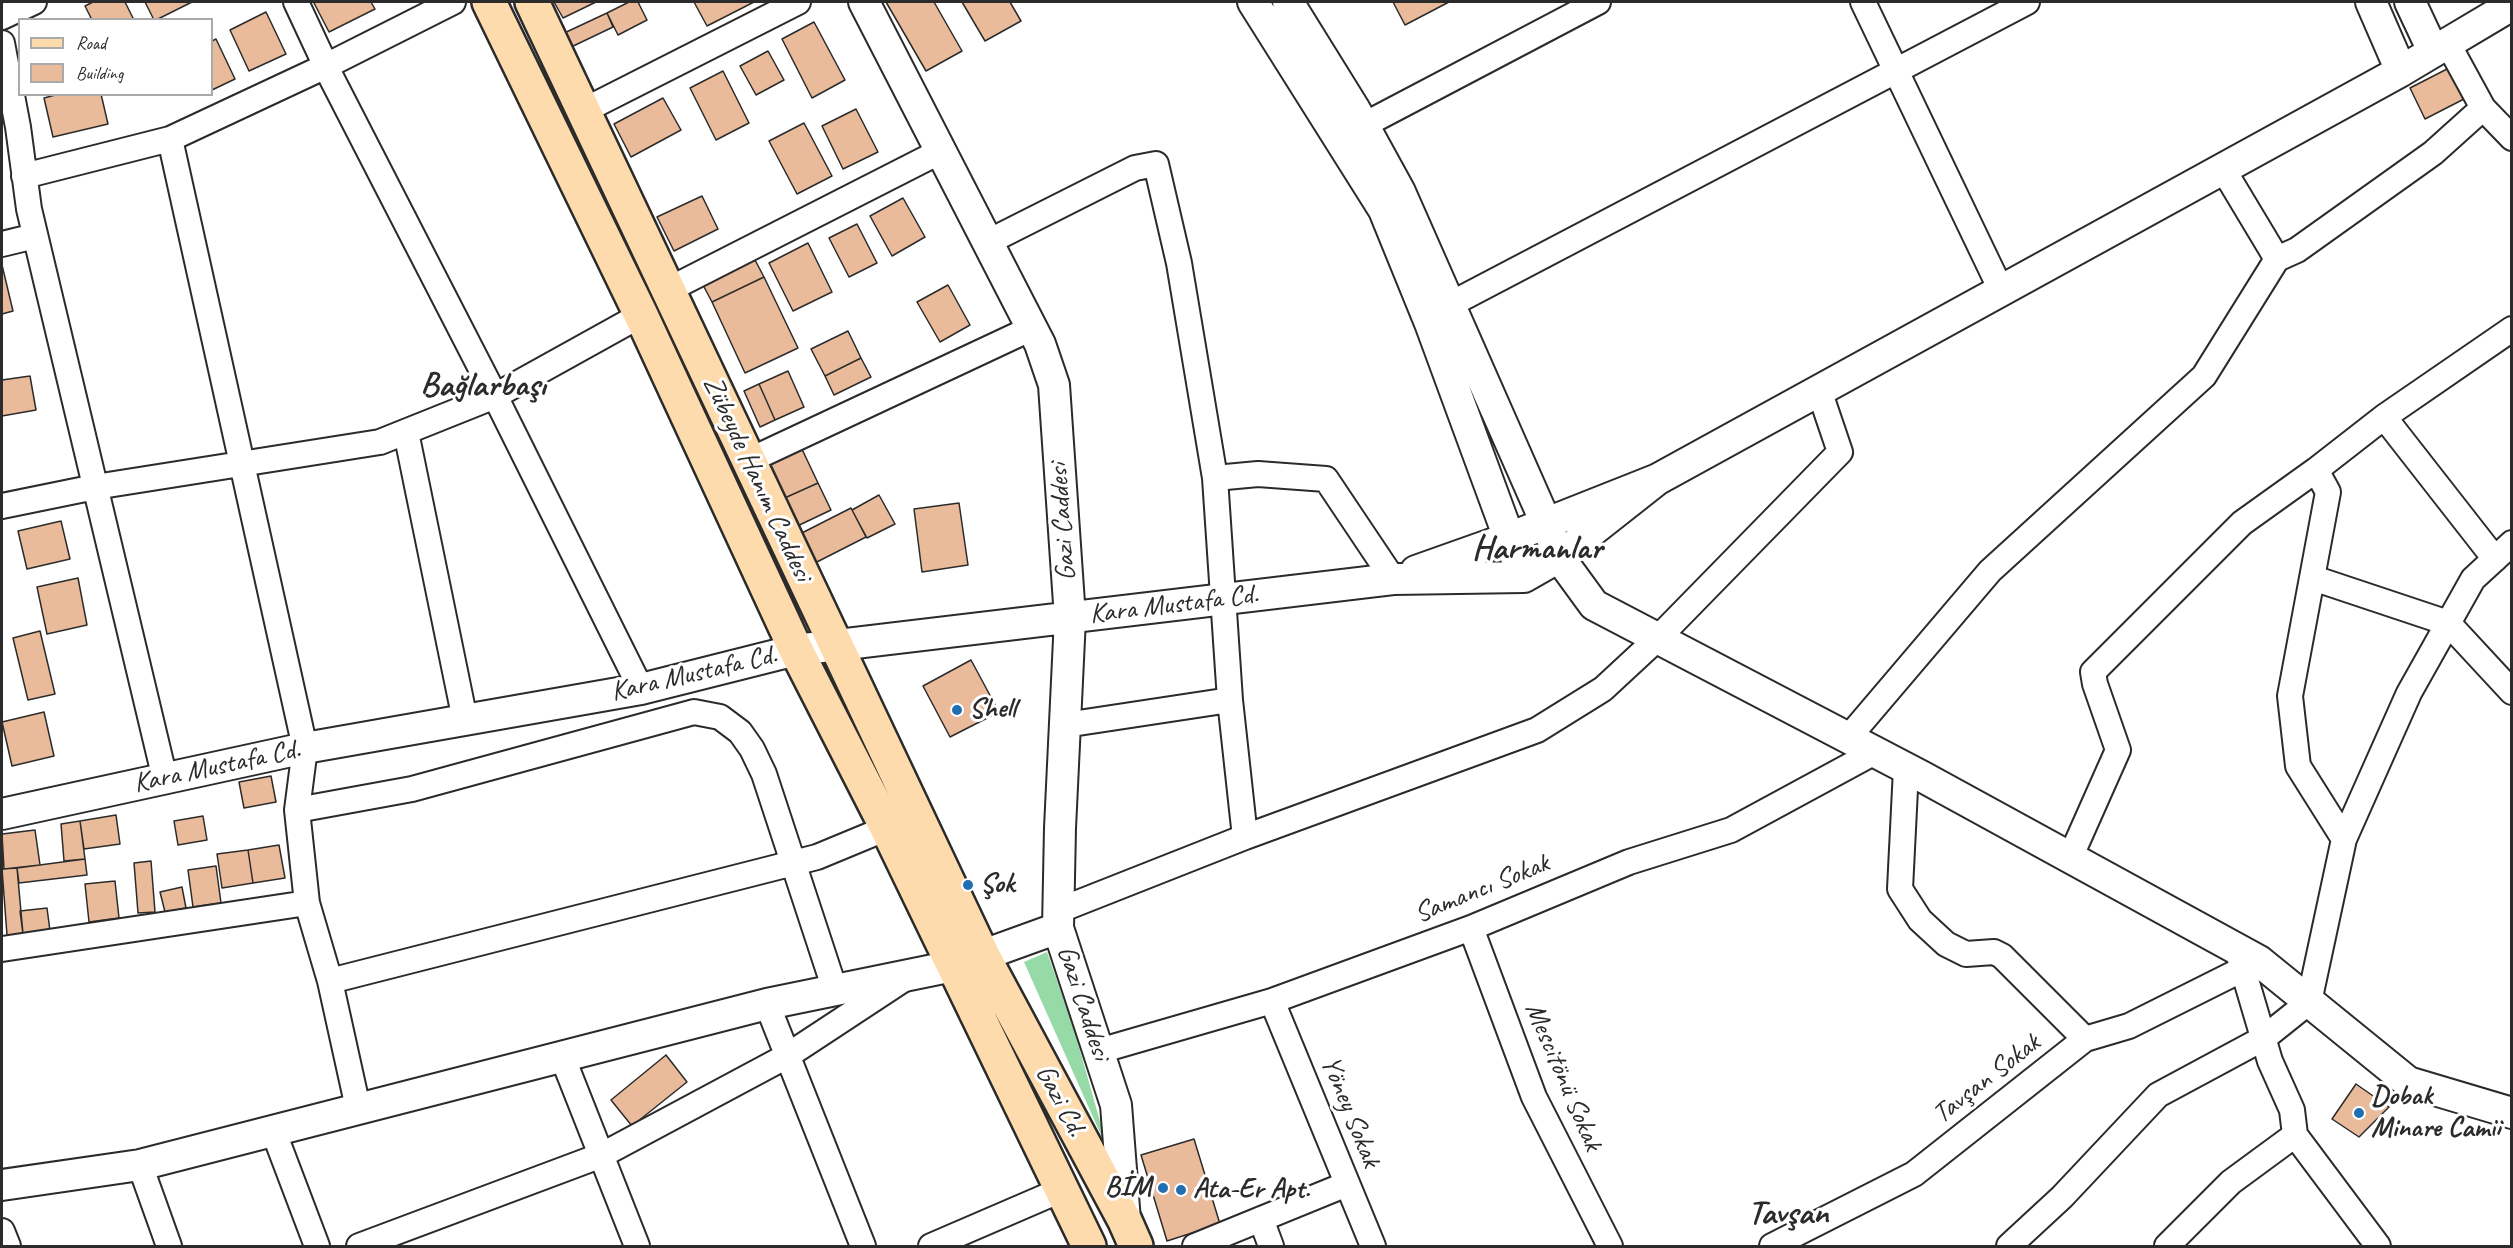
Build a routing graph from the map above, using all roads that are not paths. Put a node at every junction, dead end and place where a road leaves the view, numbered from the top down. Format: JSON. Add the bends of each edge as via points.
{"nodes":[{"id":1,"x":34,"y":2,"type":"edge"},
{"id":2,"x":296,"y":2,"type":"edge"},
{"id":3,"x":453,"y":2,"type":"edge"},
{"id":4,"x":489,"y":2,"type":"edge"},
{"id":5,"x":532,"y":2,"type":"edge"},
{"id":6,"x":798,"y":2,"type":"edge"},
{"id":7,"x":864,"y":2,"type":"edge"},
{"id":8,"x":1252,"y":2,"type":"edge"},
{"id":9,"x":1288,"y":2,"type":"edge"},
{"id":10,"x":1598,"y":2,"type":"edge"},
{"id":11,"x":1863,"y":2,"type":"edge"},
{"id":12,"x":2027,"y":2,"type":"edge"},
{"id":13,"x":2371,"y":2,"type":"edge"},
{"id":14,"x":2410,"y":2,"type":"edge"},
{"id":15,"x":2511,"y":5,"type":"edge"},
{"id":16,"x":2,"y":17,"type":"edge"},
{"id":17,"x":2,"y":43,"type":"edge"},
{"id":18,"x":2440,"y":47,"type":"junction"},
{"id":19,"x":326,"y":66,"type":"junction"},
{"id":20,"x":1897,"y":70,"type":"junction"},
{"id":21,"x":2401,"y":71,"type":"junction"},
{"id":22,"x":2482,"y":108,"type":"junction"},
{"id":23,"x":584,"y":111,"type":"junction"},
{"id":24,"x":1364,"y":125,"type":"junction"},
{"id":25,"x":2511,"y":138,"type":"edge"},
{"id":26,"x":170,"y":139,"type":"junction"},
{"id":27,"x":942,"y":151,"type":"junction"},
{"id":28,"x":2223,"y":169,"type":"junction"},
{"id":29,"x":24,"y":176,"type":"junction"},
{"id":30,"x":35,"y":236,"type":"junction"},
{"id":31,"x":988,"y":242,"type":"junction"},
{"id":32,"x":2,"y":244,"type":"edge"},
{"id":33,"x":2277,"y":259,"type":"junction"},
{"id":34,"x":668,"y":290,"type":"junction"},
{"id":35,"x":2001,"y":290,"type":"junction"},
{"id":36,"x":1451,"y":304,"type":"junction"},
{"id":37,"x":641,"y":315,"type":"junction"},
{"id":38,"x":1032,"y":328,"type":"junction"},
{"id":39,"x":2511,"y":329,"type":"edge"},
{"id":40,"x":1819,"y":390,"type":"junction"},
{"id":41,"x":495,"y":396,"type":"junction"},
{"id":42,"x":2384,"y":417,"type":"junction"},
{"id":43,"x":406,"y":432,"type":"junction"},
{"id":44,"x":748,"y":461,"type":"junction"},
{"id":45,"x":242,"y":464,"type":"junction"},
{"id":46,"x":2316,"y":470,"type":"junction"},
{"id":47,"x":1215,"y":478,"type":"junction"},
{"id":48,"x":1658,"y":479,"type":"junction"},
{"id":49,"x":95,"y":488,"type":"junction"},
{"id":50,"x":2,"y":506,"type":"edge"},
{"id":51,"x":1546,"y":523,"type":"junction"},
{"id":52,"x":1509,"y":538,"type":"junction"},
{"id":53,"x":2503,"y":551,"type":"edge"},
{"id":54,"x":1559,"y":557,"type":"junction"},
{"id":55,"x":1524,"y":577,"type":"junction"},
{"id":56,"x":2313,"y":578,"type":"junction"},
{"id":57,"x":1393,"y":579,"type":"junction"},
{"id":58,"x":1222,"y":599,"type":"junction"},
{"id":59,"x":1070,"y":618,"type":"junction"},
{"id":60,"x":2448,"y":623,"type":"junction"},
{"id":61,"x":1658,"y":638,"type":"junction"},
{"id":62,"x":835,"y":646,"type":"junction"},
{"id":63,"x":796,"y":650,"type":"junction"},
{"id":64,"x":641,"y":689,"type":"junction"},
{"id":65,"x":2511,"y":692,"type":"edge"},
{"id":66,"x":1230,"y":700,"type":"junction"},
{"id":67,"x":465,"y":720,"type":"junction"},
{"id":68,"x":1065,"y":725,"type":"junction"},
{"id":69,"x":1848,"y":738,"type":"junction"},
{"id":70,"x":305,"y":748,"type":"junction"},
{"id":71,"x":1875,"y":752,"type":"junction"},
{"id":72,"x":1906,"y":769,"type":"junction"},
{"id":73,"x":165,"y":778,"type":"junction"},
{"id":74,"x":297,"y":810,"type":"junction"},
{"id":75,"x":2,"y":814,"type":"edge"},
{"id":76,"x":887,"y":828,"type":"junction"},
{"id":77,"x":1245,"y":837,"type":"junction"},
{"id":78,"x":2344,"y":838,"type":"junction"},
{"id":79,"x":2070,"y":858,"type":"junction"},
{"id":80,"x":794,"y":861,"type":"junction"},
{"id":81,"x":307,"y":903,"type":"junction"},
{"id":82,"x":1059,"y":919,"type":"junction"},
{"id":83,"x":1471,"y":928,"type":"junction"},
{"id":84,"x":2,"y":949,"type":"edge"},
{"id":85,"x":2241,"y":960,"type":"junction"},
{"id":86,"x":968,"y":961,"type":"junction"},
{"id":87,"x":911,"y":974,"type":"junction"},
{"id":88,"x":330,"y":981,"type":"junction"},
{"id":89,"x":835,"y":990,"type":"junction"},
{"id":90,"x":1272,"y":1001,"type":"junction"},
{"id":91,"x":2309,"y":1002,"type":"junction"},
{"id":92,"x":767,"y":1004,"type":"junction"},
{"id":93,"x":2264,"y":1038,"type":"junction"},
{"id":94,"x":2085,"y":1039,"type":"junction"},
{"id":95,"x":1099,"y":1052,"type":"junction"},
{"id":96,"x":562,"y":1056,"type":"junction"},
{"id":97,"x":787,"y":1056,"type":"junction"},
{"id":98,"x":358,"y":1108,"type":"junction"},
{"id":99,"x":2511,"y":1113,"type":"edge"},
{"id":100,"x":273,"y":1130,"type":"junction"},
{"id":101,"x":2295,"y":1135,"type":"junction"},
{"id":102,"x":602,"y":1155,"type":"junction"},
{"id":103,"x":140,"y":1165,"type":"junction"},
{"id":104,"x":1347,"y":1184,"type":"junction"},
{"id":105,"x":2,"y":1185,"type":"edge"},
{"id":106,"x":1061,"y":1190,"type":"junction"},
{"id":107,"x":1262,"y":1219,"type":"junction"},
{"id":108,"x":2,"y":1231,"type":"edge"},
{"id":109,"x":1130,"y":1234,"type":"edge"},
{"id":110,"x":8,"y":1246,"type":"edge"},
{"id":111,"x":169,"y":1246,"type":"edge"},
{"id":112,"x":317,"y":1246,"type":"edge"},
{"id":113,"x":359,"y":1246,"type":"edge"},
{"id":114,"x":638,"y":1246,"type":"edge"},
{"id":115,"x":863,"y":1246,"type":"edge"},
{"id":116,"x":931,"y":1246,"type":"edge"},
{"id":117,"x":1089,"y":1246,"type":"edge"},
{"id":118,"x":1195,"y":1246,"type":"edge"},
{"id":119,"x":1271,"y":1246,"type":"edge"},
{"id":120,"x":1372,"y":1246,"type":"edge"},
{"id":121,"x":1610,"y":1246,"type":"edge"},
{"id":122,"x":1772,"y":1246,"type":"edge"},
{"id":123,"x":2009,"y":1246,"type":"edge"},
{"id":124,"x":2167,"y":1246,"type":"edge"},
{"id":125,"x":2378,"y":1246,"type":"edge"}],
"edges":[{"from":1,"to":16,"type":"street"},
{"from":2,"to":19,"type":"street"},
{"from":3,"to":19,"type":"street"},
{"from":4,"to":37,"type":"main road"},
{"from":5,"to":23,"type":"main road","name":"Zübeyde Hanım Caddesi"},
{"from":6,"to":23,"type":"street"},
{"from":7,"to":27,"type":"street","name":"Gazi Caddesi"},
{"from":8,"to":52,"type":"street","via":[[1384,210]]},
{"from":9,"to":24,"type":"street"},
{"from":10,"to":24,"type":"street"},
{"from":11,"to":20,"type":"street"},
{"from":12,"to":20,"type":"street"},
{"from":13,"to":21,"type":"street"},
{"from":14,"to":18,"type":"street"},
{"from":15,"to":18,"type":"street"},
{"from":17,"to":29,"type":"street"},
{"from":18,"to":21,"type":"street"},
{"from":18,"to":22,"type":"street"},
{"from":19,"to":26,"type":"street"},
{"from":19,"to":41,"type":"street"},
{"from":20,"to":35,"type":"street"},
{"from":20,"to":36,"type":"street"},
{"from":21,"to":28,"type":"street"},
{"from":22,"to":25,"type":"street"},
{"from":22,"to":33,"type":"street","via":[[2433,153],[2297,250]]},
{"from":23,"to":34,"type":"main road","name":"Zübeyde Hanım Caddesi"},
{"from":24,"to":36,"type":"street","via":[[1400,192]]},
{"from":26,"to":29,"type":"street"},
{"from":26,"to":45,"type":"street"},
{"from":27,"to":31,"type":"street","name":"Gazi Caddesi"},
{"from":27,"to":34,"type":"street"},
{"from":28,"to":33,"type":"street"},
{"from":28,"to":35,"type":"street"},
{"from":29,"to":30,"type":"street"},
{"from":30,"to":32,"type":"street"},
{"from":30,"to":49,"type":"street"},
{"from":31,"to":38,"type":"street","name":"Gazi Caddesi"},
{"from":31,"to":47,"type":"street","via":[[1136,168],[1155,164],[1179,263]]},
{"from":33,"to":69,"type":"street","via":[[2204,376],[1990,571]]},
{"from":34,"to":44,"type":"main road","name":"Zübeyde Hanım Caddesi"},
{"from":35,"to":40,"type":"street"},
{"from":36,"to":51,"type":"street"},
{"from":37,"to":41,"type":"street"},
{"from":37,"to":63,"type":"main road"},
{"from":38,"to":44,"type":"street"},
{"from":38,"to":59,"type":"street","name":"Gazi Caddesi","via":[[1054,385]]},
{"from":39,"to":42,"type":"street"},
{"from":40,"to":48,"type":"street"},
{"from":40,"to":61,"type":"street","via":[[1840,452]]},
{"from":41,"to":43,"type":"street"},
{"from":41,"to":64,"type":"street"},
{"from":42,"to":46,"type":"street"},
{"from":42,"to":53,"type":"street"},
{"from":43,"to":45,"type":"street","via":[[380,442]]},
{"from":43,"to":67,"type":"street"},
{"from":44,"to":62,"type":"main road","name":"Zübeyde Hanım Caddesi"},
{"from":45,"to":49,"type":"street"},
{"from":45,"to":70,"type":"street"},
{"from":46,"to":56,"type":"street","via":[[2328,492]]},
{"from":46,"to":79,"type":"street","via":[[2242,523],[2093,672],[2118,750]]},
{"from":47,"to":57,"type":"street","via":[[1258,474],[1326,480]]},
{"from":47,"to":58,"type":"street"},
{"from":48,"to":51,"type":"street"},
{"from":48,"to":54,"type":"street"},
{"from":49,"to":50,"type":"street"},
{"from":49,"to":73,"type":"street"},
{"from":51,"to":52,"type":"street"},
{"from":51,"to":54,"type":"street"},
{"from":52,"to":55,"type":"street"},
{"from":52,"to":57,"type":"street"},
{"from":53,"to":60,"type":"street","via":[[2473,579]]},
{"from":54,"to":55,"type":"street"},
{"from":54,"to":61,"type":"street","via":[[1594,605]]},
{"from":55,"to":57,"type":"street"},
{"from":56,"to":60,"type":"street"},
{"from":56,"to":78,"type":"street","via":[[2290,696],[2298,766]]},
{"from":57,"to":58,"type":"street","name":"Kara Mustafa Cd."},
{"from":58,"to":59,"type":"street","name":"Kara Mustafa Cd."},
{"from":58,"to":66,"type":"street"},
{"from":59,"to":62,"type":"street","name":"Kara Mustafa Cd."},
{"from":59,"to":68,"type":"street","name":"Gazi Caddesi"},
{"from":60,"to":65,"type":"street"},
{"from":60,"to":78,"type":"street","via":[[2409,693]]},
{"from":61,"to":69,"type":"street"},
{"from":61,"to":77,"type":"street","via":[[1603,689],[1537,730]]},
{"from":62,"to":63,"type":"street","name":"Kara Mustafa Cd."},
{"from":62,"to":86,"type":"main road","name":"Zübeyde Hanım Caddesi"},
{"from":63,"to":64,"type":"street","name":"Kara Mustafa Cd."},
{"from":63,"to":76,"type":"main road"},
{"from":64,"to":67,"type":"street","name":"Kara Mustafa Cd."},
{"from":66,"to":68,"type":"street"},
{"from":66,"to":77,"type":"street"},
{"from":67,"to":70,"type":"street","name":"Kara Mustafa Cd."},
{"from":68,"to":82,"type":"street","name":"Gazi Caddesi"},
{"from":69,"to":71,"type":"street"},
{"from":70,"to":73,"type":"street","name":"Kara Mustafa Cd."},
{"from":70,"to":74,"type":"street"},
{"from":71,"to":72,"type":"street"},
{"from":71,"to":83,"type":"street","name":"Samancı Sokak","via":[[1731,830],[1629,862]]},
{"from":72,"to":79,"type":"street"},
{"from":72,"to":94,"type":"street","via":[[1900,889],[1920,920],[1946,944],[1966,954],[1994,952],[2002,956]]},
{"from":73,"to":75,"type":"street","name":"Kara Mustafa Cd."},
{"from":74,"to":80,"type":"street","via":[[412,789],[694,712],[720,717],[740,732],[752,749]]},
{"from":74,"to":81,"type":"street"},
{"from":76,"to":80,"type":"street","via":[[817,857]]},
{"from":76,"to":86,"type":"main road"},
{"from":77,"to":82,"type":"street"},
{"from":78,"to":91,"type":"street"},
{"from":79,"to":85,"type":"street"},
{"from":80,"to":88,"type":"street"},
{"from":80,"to":89,"type":"street"},
{"from":81,"to":84,"type":"street"},
{"from":81,"to":88,"type":"street"},
{"from":82,"to":86,"type":"street"},
{"from":82,"to":95,"type":"street","name":"Gazi Caddesi"},
{"from":83,"to":90,"type":"street","name":"Samancı Sokak"},
{"from":83,"to":121,"type":"street","name":"Mescitönü Sokak","via":[[1534,1097]]},
{"from":85,"to":91,"type":"street","via":[[2259,962]]},
{"from":85,"to":93,"type":"street"},
{"from":85,"to":94,"type":"street","name":"Tavşan Sokak","via":[[2129,1026]]},
{"from":86,"to":87,"type":"street"},
{"from":86,"to":106,"type":"main road","name":"Gazi Cd."},
{"from":86,"to":109,"type":"main road","name":"Gazi Cd."},
{"from":87,"to":89,"type":"street"},
{"from":87,"to":97,"type":"street"},
{"from":88,"to":98,"type":"street"},
{"from":89,"to":92,"type":"street"},
{"from":90,"to":95,"type":"street","name":"Samancı Sokak"},
{"from":90,"to":104,"type":"street","name":"Yöney Sokak"},
{"from":91,"to":93,"type":"street"},
{"from":91,"to":99,"type":"street","via":[[2408,1082]]},
{"from":92,"to":96,"type":"street"},
{"from":92,"to":97,"type":"street"},
{"from":93,"to":101,"type":"street","via":[[2292,1110]]},
{"from":93,"to":123,"type":"street","via":[[2158,1095],[2062,1197]]},
{"from":94,"to":122,"type":"street","name":"Tavşan Sokak","via":[[1914,1174]]},
{"from":95,"to":109,"type":"street","name":"Gazi Caddesi","via":[[1116,1105]]},
{"from":96,"to":98,"type":"street"},
{"from":96,"to":102,"type":"street"},
{"from":97,"to":102,"type":"street"},
{"from":97,"to":115,"type":"street"},
{"from":98,"to":100,"type":"street"},
{"from":100,"to":103,"type":"street"},
{"from":100,"to":112,"type":"street"},
{"from":101,"to":124,"type":"street","via":[[2231,1182]]},
{"from":101,"to":125,"type":"street"},
{"from":102,"to":113,"type":"street"},
{"from":102,"to":114,"type":"street"},
{"from":103,"to":105,"type":"street"},
{"from":103,"to":111,"type":"street"},
{"from":104,"to":107,"type":"street"},
{"from":104,"to":120,"type":"street","name":"Yöney Sokak"},
{"from":106,"to":116,"type":"street"},
{"from":106,"to":117,"type":"main road","name":"Gazi Cd."},
{"from":107,"to":118,"type":"street"},
{"from":107,"to":119,"type":"street"},
{"from":108,"to":110,"type":"street"}]}
